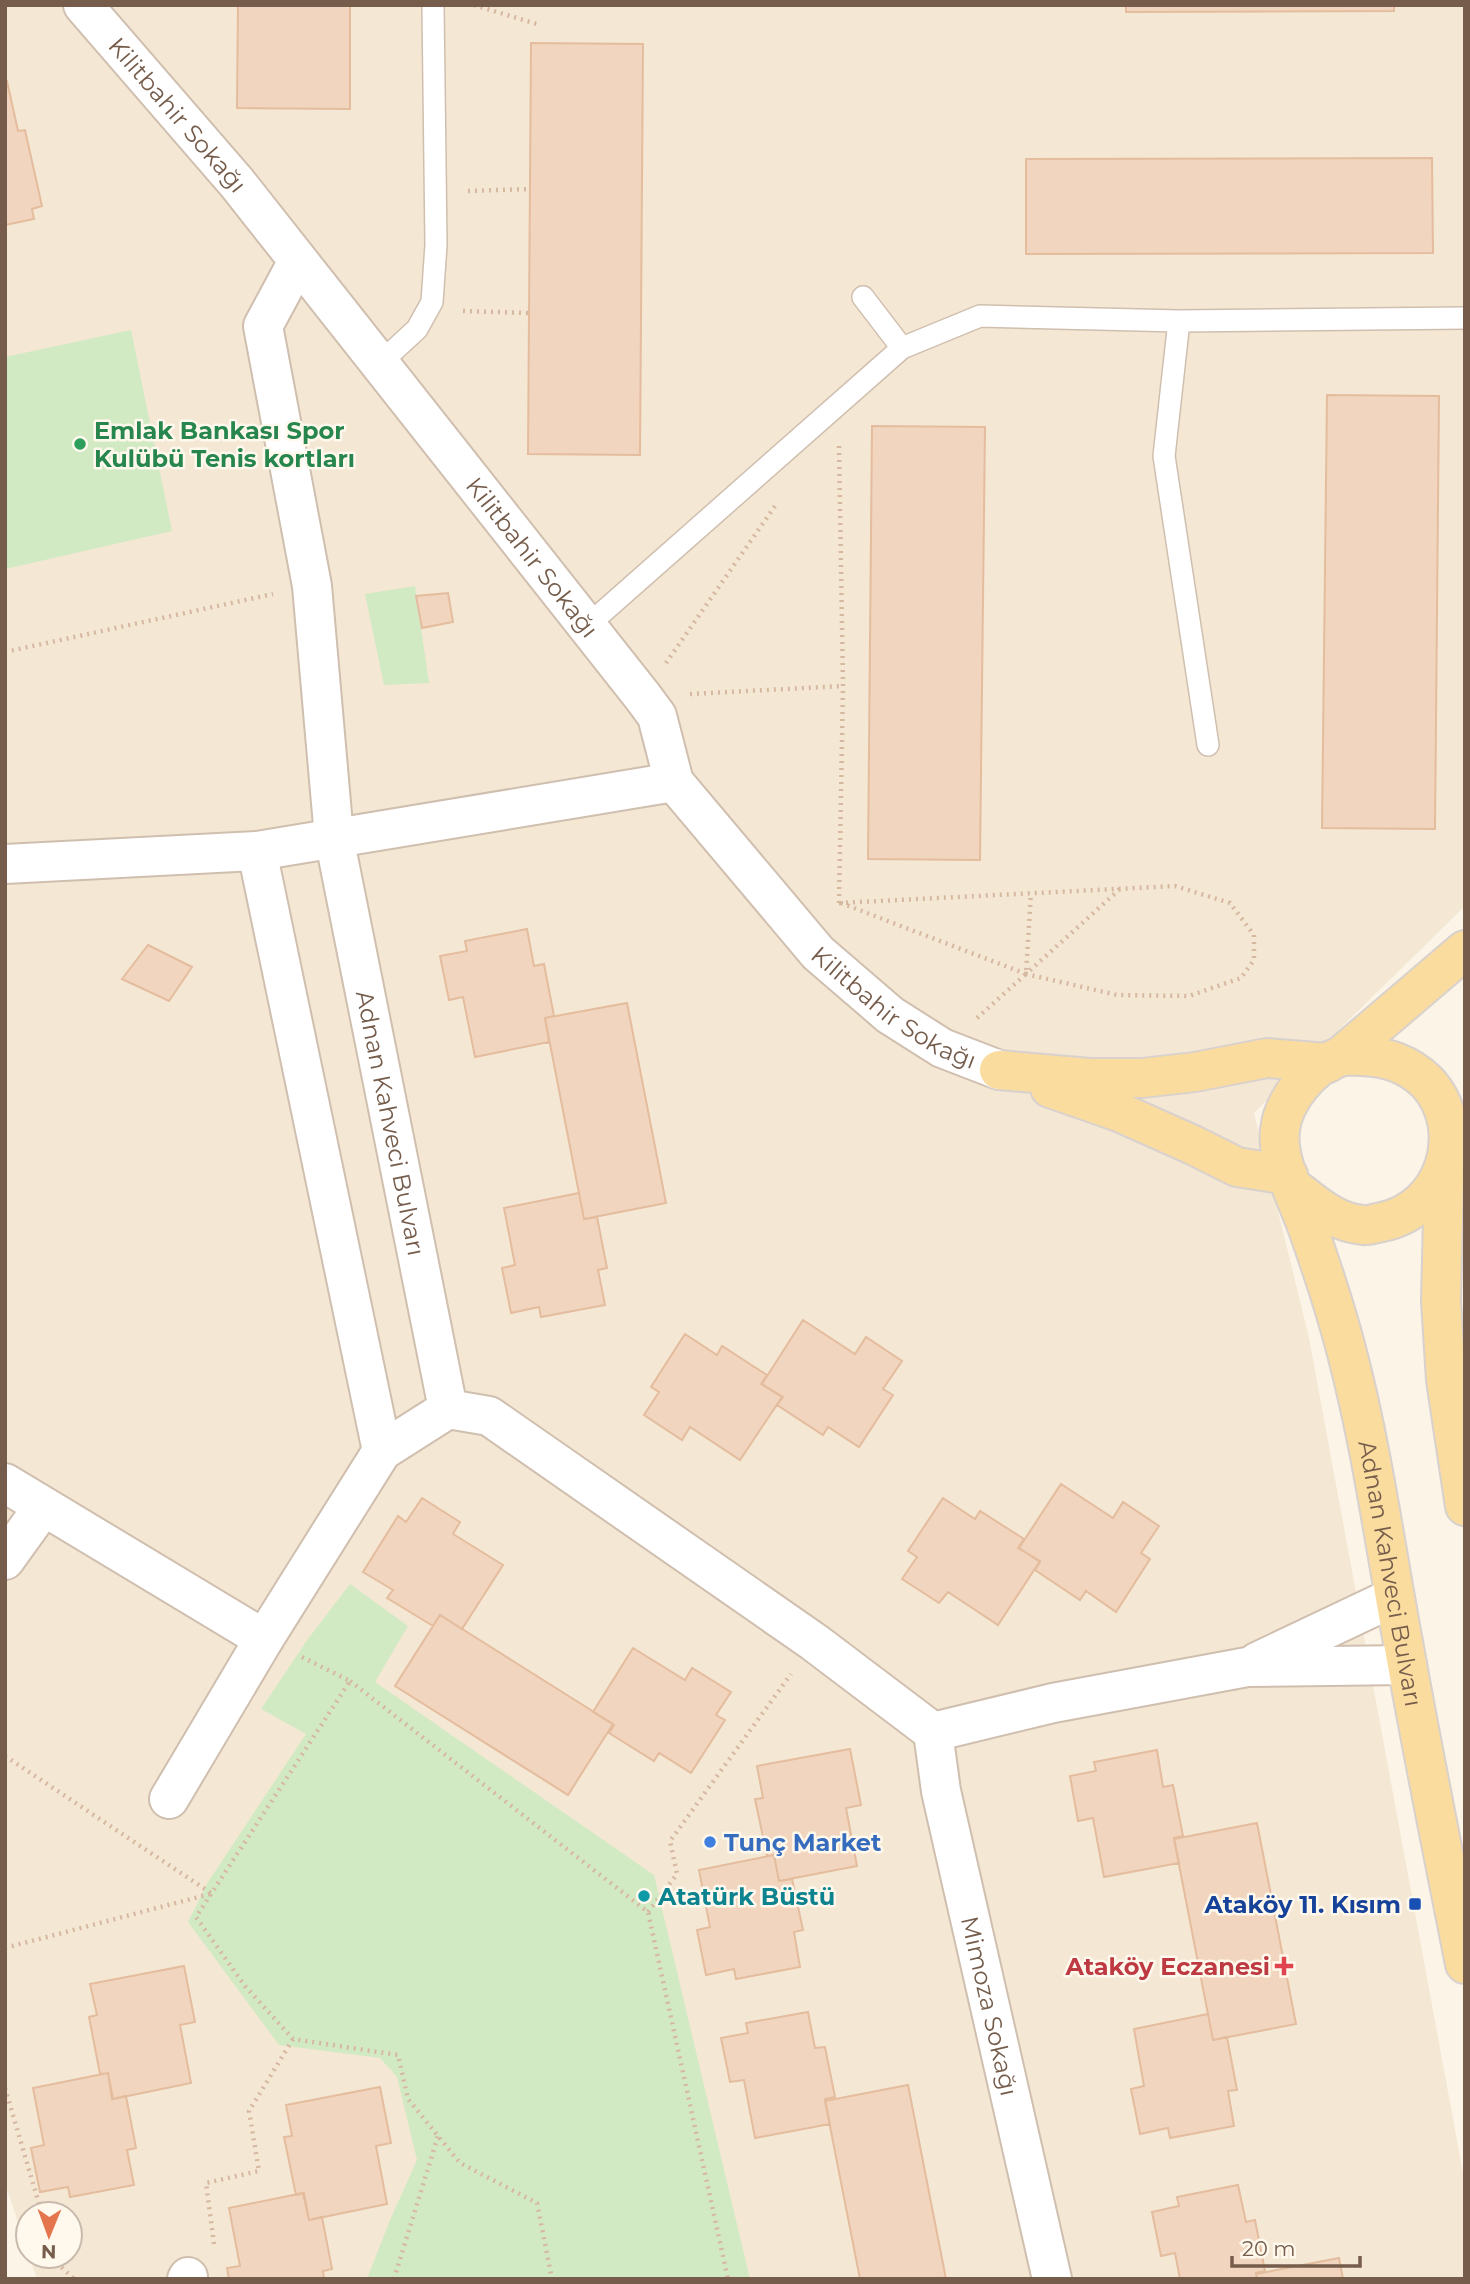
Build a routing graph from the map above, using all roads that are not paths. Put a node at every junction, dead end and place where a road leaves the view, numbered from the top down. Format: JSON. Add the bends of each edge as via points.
{"nodes":[{"id":1,"x":83,"y":5,"type":"edge"},
{"id":2,"x":433,"y":5,"type":"edge"},
{"id":3,"x":298,"y":261,"type":"junction"},
{"id":4,"x":863,"y":297,"type":"dead end"},
{"id":5,"x":1465,"y":318,"type":"edge"},
{"id":6,"x":1179,"y":321,"type":"junction"},
{"id":7,"x":902,"y":348,"type":"junction"},
{"id":8,"x":379,"y":364,"type":"junction"},
{"id":9,"x":587,"y":626,"type":"junction"},
{"id":10,"x":1208,"y":745,"type":"dead end"},
{"id":11,"x":674,"y":782,"type":"junction"},
{"id":12,"x":334,"y":837,"type":"junction"},
{"id":13,"x":257,"y":851,"type":"junction"},
{"id":14,"x":5,"y":864,"type":"edge"},
{"id":15,"x":1465,"y":950,"type":"edge"},
{"id":16,"x":1335,"y":1060,"type":"junction"},
{"id":17,"x":999,"y":1070,"type":"junction"},
{"id":18,"x":1457,"y":1121,"type":"edge"},
{"id":19,"x":1444,"y":1175,"type":"junction"},
{"id":20,"x":1291,"y":1182,"type":"junction"},
{"id":21,"x":448,"y":1409,"type":"junction"},
{"id":22,"x":383,"y":1451,"type":"junction"},
{"id":23,"x":5,"y":1483,"type":"edge"},
{"id":24,"x":1465,"y":1506,"type":"edge"},
{"id":25,"x":43,"y":1507,"type":"junction"},
{"id":26,"x":5,"y":1560,"type":"edge"},
{"id":27,"x":1394,"y":1597,"type":"junction"},
{"id":28,"x":264,"y":1639,"type":"junction"},
{"id":29,"x":1407,"y":1665,"type":"junction"},
{"id":30,"x":1247,"y":1667,"type":"junction"},
{"id":31,"x":933,"y":1732,"type":"junction"},
{"id":32,"x":169,"y":1799,"type":"dead end"},
{"id":33,"x":1465,"y":1964,"type":"edge"},
{"id":34,"x":1052,"y":2279,"type":"edge"}],
"edges":[{"from":1,"to":3,"type":"street","name":"Kilitbahir Sokağı"},
{"from":2,"to":8,"type":"lane","via":[[436,245],[432,302],[417,329]]},
{"from":3,"to":8,"type":"street","name":"Kilitbahir Sokağı"},
{"from":3,"to":12,"type":"street","name":"Adnan Kahveci Bulvarı","via":[[263,326],[312,586]]},
{"from":4,"to":7,"type":"lane"},
{"from":5,"to":6,"type":"lane"},
{"from":6,"to":7,"type":"lane","via":[[980,316]]},
{"from":6,"to":10,"type":"lane","via":[[1164,456]]},
{"from":7,"to":9,"type":"lane"},
{"from":8,"to":9,"type":"street","name":"Kilitbahir Sokağı"},
{"from":9,"to":11,"type":"street","name":"Kilitbahir Sokağı","via":[[657,716]]},
{"from":11,"to":12,"type":"street"},
{"from":11,"to":17,"type":"street","name":"Kilitbahir Sokağı","via":[[818,953],[890,1015],[942,1048]]},
{"from":12,"to":13,"type":"street"},
{"from":12,"to":21,"type":"street","name":"Adnan Kahveci Bulvarı"},
{"from":13,"to":14,"type":"street"},
{"from":13,"to":22,"type":"street"},
{"from":15,"to":16,"type":"main road"},
{"from":16,"to":17,"type":"main road","via":[[1267,1058],[1142,1078]]},
{"from":16,"to":18,"type":"main road","via":[[1383,1057],[1408,1066],[1429,1084]]},
{"from":16,"to":20,"type":"main road","via":[[1305,1079],[1288,1102],[1280,1130],[1281,1159]]},
{"from":17,"to":20,"type":"main road","via":[[1119,1112],[1237,1167]]},
{"from":18,"to":19,"type":"main road"},
{"from":19,"to":20,"type":"main road","via":[[1433,1191],[1398,1219],[1364,1226],[1335,1219]]},
{"from":19,"to":24,"type":"main road","via":[[1442,1328]]},
{"from":20,"to":27,"type":"main road","name":"Adnan Kahveci Bulvarı","via":[[1347,1354]]},
{"from":21,"to":22,"type":"street"},
{"from":21,"to":31,"type":"street","via":[[489,1416],[814,1642]]},
{"from":22,"to":28,"type":"street"},
{"from":23,"to":25,"type":"street"},
{"from":25,"to":26,"type":"street"},
{"from":25,"to":28,"type":"street"},
{"from":27,"to":29,"type":"main road","name":"Adnan Kahveci Bulvarı"},
{"from":27,"to":30,"type":"street"},
{"from":28,"to":32,"type":"street"},
{"from":29,"to":30,"type":"street"},
{"from":29,"to":33,"type":"main road","name":"Adnan Kahveci Bulvarı"},
{"from":30,"to":31,"type":"street","via":[[1053,1703]]},
{"from":31,"to":34,"type":"street","name":"Mimoza Sokağı","via":[[941,1791]]}]}
